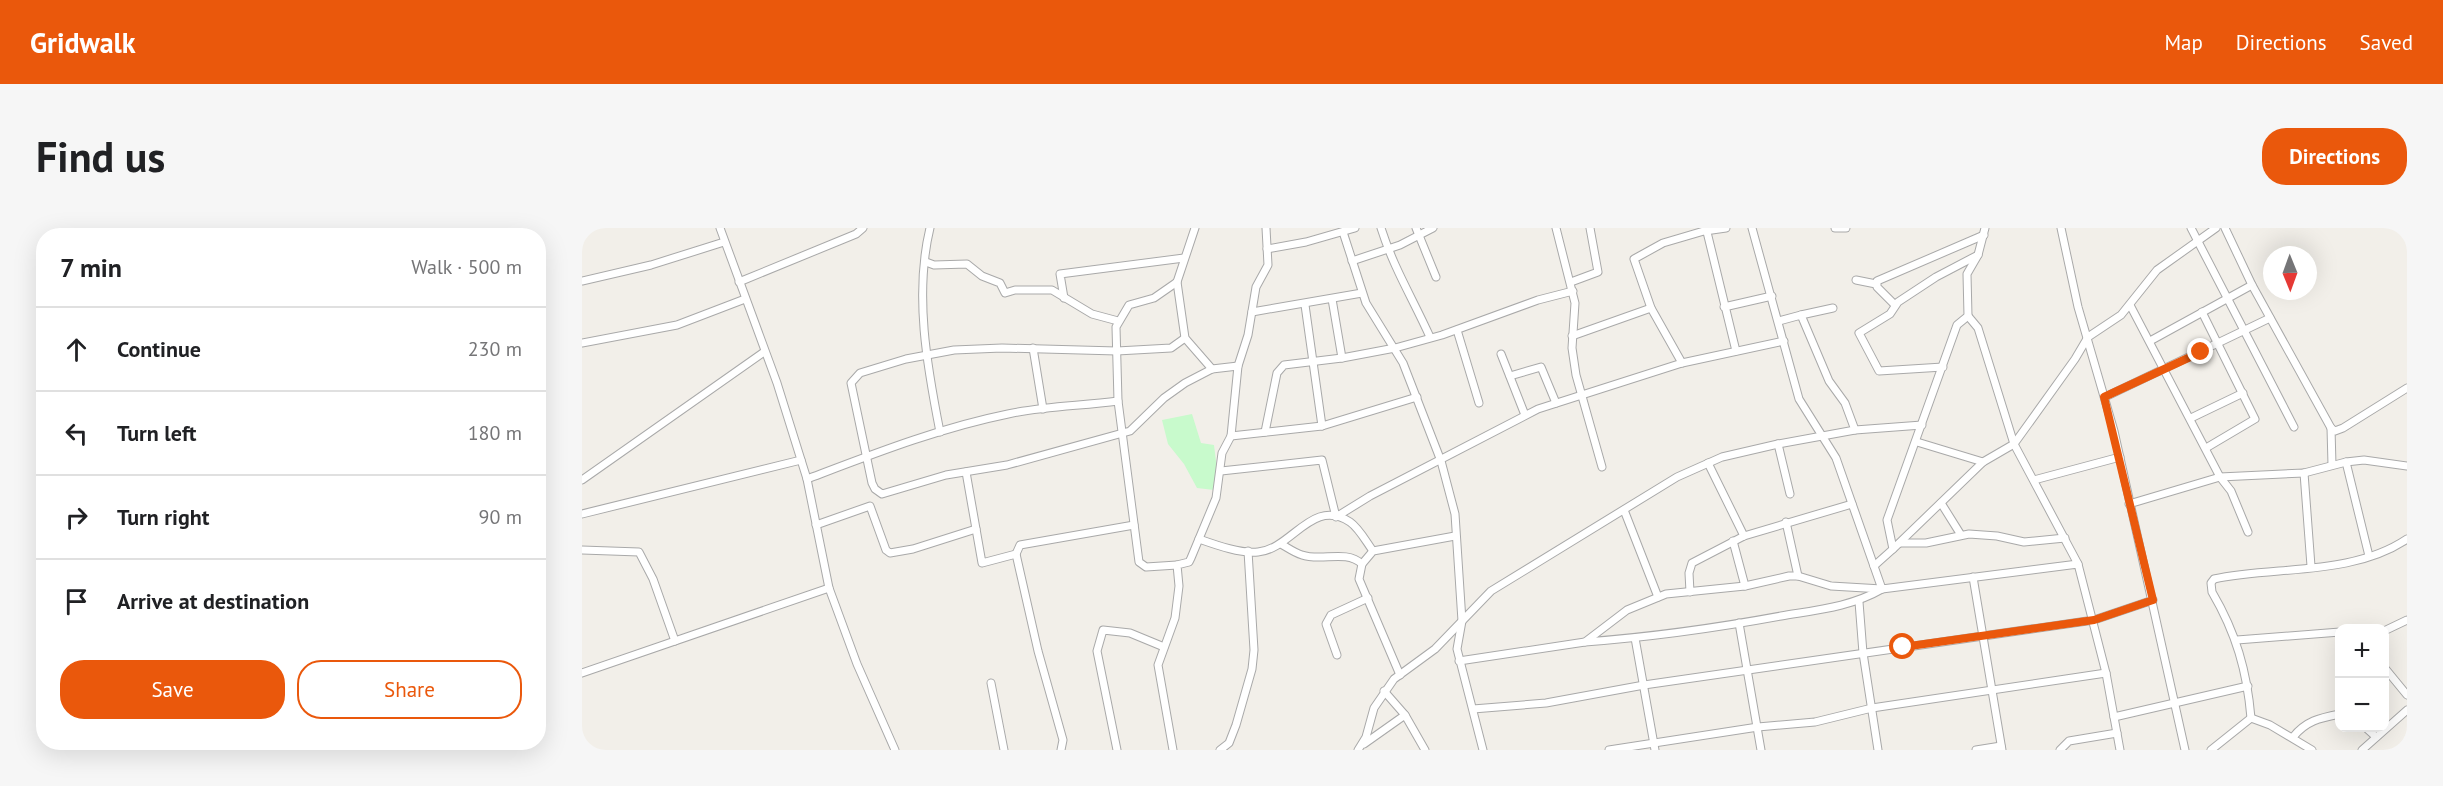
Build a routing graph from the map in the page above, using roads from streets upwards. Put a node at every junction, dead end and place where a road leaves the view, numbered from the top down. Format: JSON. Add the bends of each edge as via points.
{"nodes":[{"id":1,"x":720,"y":228,"type":"edge"},
{"id":2,"x":862,"y":228,"type":"edge"},
{"id":3,"x":930,"y":228,"type":"edge"},
{"id":4,"x":1195,"y":228,"type":"edge"},
{"id":5,"x":1266,"y":228,"type":"edge"},
{"id":6,"x":1319,"y":228,"type":"edge"},
{"id":7,"x":1355,"y":228,"type":"edge"},
{"id":8,"x":1382,"y":228,"type":"edge"},
{"id":9,"x":1433,"y":228,"type":"edge"},
{"id":10,"x":1556,"y":228,"type":"edge"},
{"id":11,"x":1590,"y":228,"type":"edge"},
{"id":12,"x":1726,"y":228,"type":"edge"},
{"id":13,"x":1752,"y":228,"type":"edge"},
{"id":14,"x":1835,"y":228,"type":"edge"},
{"id":15,"x":1846,"y":228,"type":"edge"},
{"id":16,"x":2062,"y":228,"type":"edge"},
{"id":17,"x":2191,"y":228,"type":"edge"},
{"id":18,"x":2216,"y":228,"type":"edge"},
{"id":19,"x":2225,"y":228,"type":"edge"},
{"id":20,"x":1705,"y":230,"type":"edge"},
{"id":21,"x":1418,"y":231,"type":"edge"},
{"id":22,"x":1984,"y":231,"type":"edge"},
{"id":23,"x":1343,"y":232,"type":"junction"},
{"id":24,"x":1321,"y":237,"type":"junction"},
{"id":25,"x":2199,"y":239,"type":"junction"},
{"id":26,"x":724,"y":242,"type":"junction"},
{"id":27,"x":1267,"y":249,"type":"junction"},
{"id":28,"x":1388,"y":249,"type":"junction"},
{"id":29,"x":1978,"y":255,"type":"junction"},
{"id":30,"x":1184,"y":258,"type":"junction"},
{"id":31,"x":1352,"y":261,"type":"junction"},
{"id":32,"x":926,"y":262,"type":"junction"},
{"id":33,"x":1436,"y":277,"type":"dead end"},
{"id":34,"x":1856,"y":280,"type":"dead end"},
{"id":35,"x":582,"y":281,"type":"edge"},
{"id":36,"x":739,"y":282,"type":"junction"},
{"id":37,"x":1177,"y":282,"type":"junction"},
{"id":38,"x":1571,"y":282,"type":"junction"},
{"id":39,"x":1876,"y":284,"type":"junction"},
{"id":40,"x":2252,"y":285,"type":"junction"},
{"id":41,"x":1573,"y":291,"type":"junction"},
{"id":42,"x":1362,"y":293,"type":"junction"},
{"id":43,"x":1772,"y":296,"type":"junction"},
{"id":44,"x":1064,"y":298,"type":"junction"},
{"id":45,"x":2227,"y":298,"type":"junction"},
{"id":46,"x":745,"y":299,"type":"junction"},
{"id":47,"x":1332,"y":299,"type":"junction"},
{"id":48,"x":1305,"y":305,"type":"junction"},
{"id":49,"x":1895,"y":305,"type":"junction"},
{"id":50,"x":2130,"y":305,"type":"junction"},
{"id":51,"x":1724,"y":307,"type":"junction"},
{"id":52,"x":1651,"y":308,"type":"junction"},
{"id":53,"x":1833,"y":308,"type":"dead end"},
{"id":54,"x":1252,"y":312,"type":"junction"},
{"id":55,"x":2202,"y":312,"type":"junction"},
{"id":56,"x":1801,"y":315,"type":"junction"},
{"id":57,"x":1968,"y":316,"type":"junction"},
{"id":58,"x":2270,"y":318,"type":"junction"},
{"id":59,"x":1118,"y":321,"type":"junction"},
{"id":60,"x":1779,"y":321,"type":"junction"},
{"id":61,"x":1457,"y":330,"type":"junction"},
{"id":62,"x":2243,"y":331,"type":"junction"},
{"id":63,"x":1572,"y":336,"type":"junction"},
{"id":64,"x":1430,"y":337,"type":"junction"},
{"id":65,"x":1185,"y":338,"type":"junction"},
{"id":66,"x":2088,"y":338,"type":"junction"},
{"id":67,"x":2150,"y":341,"type":"junction"},
{"id":68,"x":1784,"y":342,"type":"junction"},
{"id":69,"x":582,"y":343,"type":"edge"},
{"id":70,"x":2219,"y":343,"type":"junction"},
{"id":71,"x":1033,"y":348,"type":"junction"},
{"id":72,"x":1395,"y":348,"type":"junction"},
{"id":73,"x":1117,"y":351,"type":"junction"},
{"id":74,"x":1736,"y":351,"type":"junction"},
{"id":75,"x":764,"y":352,"type":"junction"},
{"id":76,"x":1501,"y":354,"type":"dead end"},
{"id":77,"x":927,"y":356,"type":"junction"},
{"id":78,"x":1342,"y":358,"type":"junction"},
{"id":79,"x":1314,"y":362,"type":"junction"},
{"id":80,"x":1682,"y":363,"type":"junction"},
{"id":81,"x":1238,"y":366,"type":"junction"},
{"id":82,"x":1943,"y":367,"type":"junction"},
{"id":83,"x":1212,"y":369,"type":"junction"},
{"id":84,"x":2166,"y":369,"type":"junction"},
{"id":85,"x":1510,"y":376,"type":"junction"},
{"id":86,"x":2407,"y":388,"type":"edge"},
{"id":87,"x":2243,"y":393,"type":"junction"},
{"id":88,"x":1581,"y":395,"type":"junction"},
{"id":89,"x":1417,"y":397,"type":"junction"},
{"id":90,"x":2104,"y":397,"type":"junction"},
{"id":91,"x":1118,"y":401,"type":"junction"},
{"id":92,"x":1479,"y":403,"type":"dead end"},
{"id":93,"x":1556,"y":403,"type":"junction"},
{"id":94,"x":1043,"y":409,"type":"junction"},
{"id":95,"x":1525,"y":415,"type":"junction"},
{"id":96,"x":2191,"y":418,"type":"junction"},
{"id":97,"x":1922,"y":425,"type":"junction"},
{"id":98,"x":1322,"y":426,"type":"junction"},
{"id":99,"x":2294,"y":427,"type":"dead end"},
{"id":100,"x":2331,"y":428,"type":"junction"},
{"id":101,"x":1854,"y":430,"type":"junction"},
{"id":102,"x":940,"y":432,"type":"junction"},
{"id":103,"x":1265,"y":432,"type":"junction"},
{"id":104,"x":1123,"y":433,"type":"junction"},
{"id":105,"x":1823,"y":435,"type":"junction"},
{"id":106,"x":1231,"y":436,"type":"junction"},
{"id":107,"x":1917,"y":442,"type":"junction"},
{"id":108,"x":1778,"y":444,"type":"junction"},
{"id":109,"x":2014,"y":444,"type":"junction"},
{"id":110,"x":2206,"y":448,"type":"junction"},
{"id":111,"x":865,"y":457,"type":"junction"},
{"id":112,"x":2120,"y":457,"type":"junction"},
{"id":113,"x":801,"y":460,"type":"junction"},
{"id":114,"x":1441,"y":461,"type":"junction"},
{"id":115,"x":1983,"y":462,"type":"junction"},
{"id":116,"x":2346,"y":462,"type":"junction"},
{"id":117,"x":1708,"y":463,"type":"junction"},
{"id":118,"x":2332,"y":465,"type":"junction"},
{"id":119,"x":2407,"y":466,"type":"edge"},
{"id":120,"x":1602,"y":467,"type":"dead end"},
{"id":121,"x":1221,"y":471,"type":"junction"},
{"id":122,"x":966,"y":472,"type":"junction"},
{"id":123,"x":2304,"y":473,"type":"junction"},
{"id":124,"x":2220,"y":477,"type":"junction"},
{"id":125,"x":807,"y":479,"type":"junction"},
{"id":126,"x":582,"y":480,"type":"edge"},
{"id":127,"x":2034,"y":480,"type":"junction"},
{"id":128,"x":1790,"y":494,"type":"dead end"},
{"id":129,"x":1941,"y":503,"type":"junction"},
{"id":130,"x":1852,"y":504,"type":"junction"},
{"id":131,"x":2129,"y":504,"type":"junction"},
{"id":132,"x":1624,"y":510,"type":"junction"},
{"id":133,"x":582,"y":514,"type":"edge"},
{"id":134,"x":1336,"y":517,"type":"junction"},
{"id":135,"x":1786,"y":522,"type":"junction"},
{"id":136,"x":816,"y":525,"type":"junction"},
{"id":137,"x":1134,"y":525,"type":"junction"},
{"id":138,"x":976,"y":530,"type":"junction"},
{"id":139,"x":2248,"y":532,"type":"dead end"},
{"id":140,"x":1960,"y":535,"type":"junction"},
{"id":141,"x":1455,"y":536,"type":"junction"},
{"id":142,"x":1744,"y":536,"type":"junction"},
{"id":143,"x":2065,"y":538,"type":"junction"},
{"id":144,"x":1199,"y":539,"type":"junction"},
{"id":145,"x":2407,"y":539,"type":"edge"},
{"id":146,"x":1733,"y":541,"type":"junction"},
{"id":147,"x":1900,"y":543,"type":"junction"},
{"id":148,"x":1281,"y":544,"type":"junction"},
{"id":149,"x":1893,"y":549,"type":"junction"},
{"id":150,"x":582,"y":550,"type":"edge"},
{"id":151,"x":1248,"y":551,"type":"junction"},
{"id":152,"x":1373,"y":551,"type":"junction"},
{"id":153,"x":1016,"y":554,"type":"junction"},
{"id":154,"x":2369,"y":556,"type":"junction"},
{"id":155,"x":1362,"y":564,"type":"junction"},
{"id":156,"x":2078,"y":564,"type":"junction"},
{"id":157,"x":1178,"y":566,"type":"junction"},
{"id":158,"x":1874,"y":566,"type":"junction"},
{"id":159,"x":2311,"y":567,"type":"junction"},
{"id":160,"x":1798,"y":576,"type":"junction"},
{"id":161,"x":1973,"y":577,"type":"junction"},
{"id":162,"x":1745,"y":586,"type":"junction"},
{"id":163,"x":829,"y":588,"type":"junction"},
{"id":164,"x":1882,"y":589,"type":"junction"},
{"id":165,"x":1690,"y":592,"type":"junction"},
{"id":166,"x":1658,"y":597,"type":"junction"},
{"id":167,"x":1368,"y":598,"type":"junction"},
{"id":168,"x":2153,"y":600,"type":"junction"},
{"id":169,"x":1859,"y":602,"type":"junction"},
{"id":170,"x":2094,"y":620,"type":"junction"},
{"id":171,"x":1462,"y":621,"type":"junction"},
{"id":172,"x":2407,"y":621,"type":"edge"},
{"id":173,"x":1739,"y":623,"type":"junction"},
{"id":174,"x":2389,"y":629,"type":"edge"},
{"id":175,"x":2335,"y":632,"type":"edge"},
{"id":176,"x":1983,"y":636,"type":"junction"},
{"id":177,"x":1635,"y":638,"type":"junction"},
{"id":178,"x":2237,"y":640,"type":"junction"},
{"id":179,"x":675,"y":641,"type":"junction"},
{"id":180,"x":1585,"y":642,"type":"junction"},
{"id":181,"x":1164,"y":647,"type":"junction"},
{"id":182,"x":1863,"y":653,"type":"junction"},
{"id":183,"x":1337,"y":655,"type":"dead end"},
{"id":184,"x":1459,"y":661,"type":"junction"},
{"id":185,"x":1746,"y":670,"type":"junction"},
{"id":186,"x":2389,"y":672,"type":"edge"},
{"id":187,"x":2106,"y":673,"type":"junction"},
{"id":188,"x":582,"y":674,"type":"edge"},
{"id":189,"x":1400,"y":675,"type":"junction"},
{"id":190,"x":991,"y":683,"type":"dead end"},
{"id":191,"x":1644,"y":685,"type":"junction"},
{"id":192,"x":2248,"y":686,"type":"junction"},
{"id":193,"x":1992,"y":690,"type":"junction"},
{"id":194,"x":1384,"y":691,"type":"junction"},
{"id":195,"x":2407,"y":695,"type":"edge"},
{"id":196,"x":2175,"y":704,"type":"junction"},
{"id":197,"x":1872,"y":708,"type":"junction"},
{"id":198,"x":1473,"y":710,"type":"junction"},
{"id":199,"x":2407,"y":710,"type":"edge"},
{"id":200,"x":1405,"y":715,"type":"junction"},
{"id":201,"x":2335,"y":715,"type":"edge"},
{"id":202,"x":2114,"y":717,"type":"junction"},
{"id":203,"x":2251,"y":718,"type":"junction"},
{"id":204,"x":1758,"y":727,"type":"junction"},
{"id":205,"x":2370,"y":732,"type":"edge"},
{"id":206,"x":2117,"y":733,"type":"junction"},
{"id":207,"x":2293,"y":737,"type":"junction"},
{"id":208,"x":2376,"y":737,"type":"junction"},
{"id":209,"x":1361,"y":747,"type":"edge"},
{"id":210,"x":1655,"y":747,"type":"edge"},
{"id":211,"x":2001,"y":748,"type":"edge"},
{"id":212,"x":895,"y":750,"type":"edge"},
{"id":213,"x":1004,"y":750,"type":"edge"},
{"id":214,"x":1061,"y":750,"type":"edge"},
{"id":215,"x":1117,"y":750,"type":"edge"},
{"id":216,"x":1173,"y":750,"type":"edge"},
{"id":217,"x":1220,"y":750,"type":"edge"},
{"id":218,"x":1425,"y":750,"type":"edge"},
{"id":219,"x":1483,"y":750,"type":"edge"},
{"id":220,"x":1609,"y":750,"type":"edge"},
{"id":221,"x":1761,"y":750,"type":"edge"},
{"id":222,"x":1878,"y":750,"type":"edge"},
{"id":223,"x":1976,"y":750,"type":"edge"},
{"id":224,"x":2060,"y":750,"type":"edge"},
{"id":225,"x":2120,"y":750,"type":"edge"},
{"id":226,"x":2185,"y":750,"type":"edge"},
{"id":227,"x":2211,"y":750,"type":"edge"},
{"id":228,"x":2312,"y":750,"type":"edge"},
{"id":229,"x":2362,"y":750,"type":"edge"}],
"edges":[{"from":1,"to":26,"type":"street"},
{"from":2,"to":36,"type":"street","via":[[856,234]]},
{"from":3,"to":32,"type":"street"},
{"from":4,"to":30,"type":"street"},
{"from":5,"to":27,"type":"street"},
{"from":6,"to":24,"type":"street"},
{"from":7,"to":23,"type":"street"},
{"from":8,"to":28,"type":"street"},
{"from":9,"to":21,"type":"street"},
{"from":10,"to":38,"type":"street"},
{"from":11,"to":38,"type":"street","via":[[1598,272]]},
{"from":12,"to":20,"type":"street"},
{"from":13,"to":43,"type":"street"},
{"from":14,"to":15,"type":"street"},
{"from":16,"to":66,"type":"street"},
{"from":17,"to":25,"type":"street"},
{"from":18,"to":25,"type":"street"},
{"from":19,"to":40,"type":"street"},
{"from":20,"to":51,"type":"street"},
{"from":20,"to":52,"type":"street","via":[[1663,243],[1634,259]]},
{"from":21,"to":28,"type":"street"},
{"from":21,"to":33,"type":"street"},
{"from":22,"to":29,"type":"street"},
{"from":22,"to":39,"type":"street"},
{"from":23,"to":24,"type":"street"},
{"from":23,"to":31,"type":"street"},
{"from":24,"to":27,"type":"street"},
{"from":25,"to":45,"type":"street"},
{"from":25,"to":50,"type":"street","via":[[2157,270]]},
{"from":26,"to":35,"type":"street"},
{"from":26,"to":36,"type":"street"},
{"from":27,"to":54,"type":"street","via":[[1268,265],[1256,287]]},
{"from":28,"to":31,"type":"street"},
{"from":28,"to":64,"type":"street"},
{"from":29,"to":49,"type":"street"},
{"from":29,"to":57,"type":"street","via":[[1967,274]]},
{"from":30,"to":37,"type":"street"},
{"from":30,"to":44,"type":"street","via":[[1060,274]]},
{"from":31,"to":42,"type":"street"},
{"from":32,"to":44,"type":"street","via":[[967,264],[1000,283],[1005,293],[1052,290]]},
{"from":32,"to":77,"type":"street","via":[[923,308]]},
{"from":34,"to":39,"type":"street"},
{"from":36,"to":46,"type":"street"},
{"from":37,"to":59,"type":"street","via":[[1154,298],[1130,305]]},
{"from":37,"to":65,"type":"street"},
{"from":38,"to":41,"type":"street"},
{"from":39,"to":49,"type":"street"},
{"from":40,"to":45,"type":"street"},
{"from":40,"to":58,"type":"street"},
{"from":41,"to":61,"type":"street"},
{"from":41,"to":63,"type":"street"},
{"from":42,"to":47,"type":"street"},
{"from":42,"to":72,"type":"street","via":[[1371,314]]},
{"from":43,"to":51,"type":"street"},
{"from":43,"to":60,"type":"street"},
{"from":44,"to":59,"type":"street","via":[[1092,314]]},
{"from":45,"to":55,"type":"street"},
{"from":45,"to":62,"type":"street"},
{"from":46,"to":69,"type":"street","via":[[677,325]]},
{"from":46,"to":75,"type":"street"},
{"from":47,"to":48,"type":"street"},
{"from":47,"to":78,"type":"street"},
{"from":48,"to":54,"type":"street"},
{"from":48,"to":79,"type":"street"},
{"from":49,"to":82,"type":"street","via":[[1890,314],[1859,333],[1877,369],[1883,372]]},
{"from":50,"to":66,"type":"street"},
{"from":50,"to":67,"type":"street"},
{"from":51,"to":74,"type":"street"},
{"from":52,"to":63,"type":"street"},
{"from":52,"to":80,"type":"street"},
{"from":53,"to":56,"type":"street"},
{"from":54,"to":81,"type":"street"},
{"from":55,"to":67,"type":"street"},
{"from":55,"to":70,"type":"street"},
{"from":56,"to":60,"type":"street"},
{"from":56,"to":101,"type":"street","via":[[1826,375],[1845,403]]},
{"from":57,"to":82,"type":"street","via":[[1957,326]]},
{"from":57,"to":109,"type":"street","via":[[1978,328]]},
{"from":58,"to":62,"type":"street"},
{"from":58,"to":100,"type":"street"},
{"from":59,"to":73,"type":"street"},
{"from":60,"to":68,"type":"street"},
{"from":61,"to":64,"type":"street"},
{"from":61,"to":92,"type":"street"},
{"from":62,"to":70,"type":"street"},
{"from":62,"to":99,"type":"street"},
{"from":63,"to":88,"type":"street"},
{"from":64,"to":72,"type":"street"},
{"from":65,"to":73,"type":"street","via":[[1172,348]]},
{"from":65,"to":83,"type":"street"},
{"from":66,"to":90,"type":"street"},
{"from":66,"to":109,"type":"street"},
{"from":67,"to":84,"type":"street"},
{"from":68,"to":74,"type":"street"},
{"from":68,"to":105,"type":"street","via":[[1799,399],[1812,424]]},
{"from":70,"to":84,"type":"street"},
{"from":70,"to":87,"type":"street"},
{"from":71,"to":73,"type":"street"},
{"from":71,"to":77,"type":"street","via":[[954,350]]},
{"from":71,"to":94,"type":"street"},
{"from":72,"to":78,"type":"street"},
{"from":72,"to":89,"type":"street"},
{"from":73,"to":91,"type":"street"},
{"from":74,"to":80,"type":"street"},
{"from":75,"to":113,"type":"street"},
{"from":75,"to":126,"type":"street"},
{"from":76,"to":85,"type":"street"},
{"from":77,"to":102,"type":"street"},
{"from":77,"to":111,"type":"street","via":[[854,376],[852,391]]},
{"from":78,"to":79,"type":"street"},
{"from":79,"to":98,"type":"street"},
{"from":79,"to":103,"type":"street","via":[[1280,368]]},
{"from":80,"to":88,"type":"street"},
{"from":81,"to":83,"type":"street"},
{"from":81,"to":106,"type":"street"},
{"from":82,"to":97,"type":"street"},
{"from":83,"to":104,"type":"street","via":[[1164,398],[1138,426]]},
{"from":84,"to":90,"type":"street"},
{"from":84,"to":96,"type":"street"},
{"from":85,"to":93,"type":"street","via":[[1541,367]]},
{"from":85,"to":95,"type":"street"},
{"from":86,"to":100,"type":"street","via":[[2343,428]]},
{"from":87,"to":96,"type":"street"},
{"from":87,"to":110,"type":"street","via":[[2254,421]]},
{"from":88,"to":93,"type":"street"},
{"from":88,"to":120,"type":"street"},
{"from":89,"to":98,"type":"street"},
{"from":89,"to":114,"type":"street"},
{"from":90,"to":112,"type":"street"},
{"from":91,"to":94,"type":"street"},
{"from":91,"to":104,"type":"street"},
{"from":93,"to":95,"type":"street"},
{"from":94,"to":102,"type":"street","via":[[1011,413]]},
{"from":95,"to":114,"type":"street"},
{"from":96,"to":110,"type":"street"},
{"from":97,"to":101,"type":"street"},
{"from":97,"to":107,"type":"street"},
{"from":98,"to":103,"type":"street"},
{"from":100,"to":118,"type":"street"},
{"from":101,"to":105,"type":"street"},
{"from":102,"to":111,"type":"street"},
{"from":103,"to":106,"type":"street"},
{"from":104,"to":122,"type":"street","via":[[1007,465]]},
{"from":104,"to":137,"type":"street"},
{"from":105,"to":108,"type":"street"},
{"from":105,"to":130,"type":"street","via":[[1836,458]]},
{"from":106,"to":121,"type":"street","via":[[1222,453]]},
{"from":107,"to":115,"type":"street"},
{"from":107,"to":149,"type":"street","via":[[1887,520]]},
{"from":108,"to":117,"type":"street"},
{"from":108,"to":128,"type":"street"},
{"from":109,"to":115,"type":"street"},
{"from":109,"to":127,"type":"street"},
{"from":110,"to":124,"type":"street"},
{"from":111,"to":122,"type":"street","via":[[872,483],[882,494]]},
{"from":111,"to":125,"type":"street"},
{"from":112,"to":127,"type":"street"},
{"from":112,"to":131,"type":"street"},
{"from":113,"to":125,"type":"street"},
{"from":113,"to":133,"type":"street"},
{"from":114,"to":134,"type":"street"},
{"from":114,"to":141,"type":"street","via":[[1455,514]]},
{"from":115,"to":129,"type":"street"},
{"from":116,"to":118,"type":"street"},
{"from":116,"to":119,"type":"street","via":[[2380,460]]},
{"from":116,"to":154,"type":"street"},
{"from":117,"to":132,"type":"street"},
{"from":117,"to":142,"type":"street"},
{"from":118,"to":123,"type":"street"},
{"from":121,"to":134,"type":"street","via":[[1322,459]]},
{"from":121,"to":144,"type":"street","via":[[1216,498]]},
{"from":122,"to":138,"type":"street"},
{"from":123,"to":124,"type":"street"},
{"from":123,"to":159,"type":"street"},
{"from":124,"to":131,"type":"street"},
{"from":124,"to":139,"type":"street","via":[[2231,491]]},
{"from":125,"to":136,"type":"street"},
{"from":127,"to":143,"type":"street"},
{"from":129,"to":140,"type":"street"},
{"from":129,"to":147,"type":"street"},
{"from":130,"to":135,"type":"street"},
{"from":130,"to":158,"type":"street"},
{"from":131,"to":168,"type":"street"},
{"from":132,"to":166,"type":"street"},
{"from":132,"to":171,"type":"street","via":[[1491,591]]},
{"from":134,"to":148,"type":"street","via":[[1308,521]]},
{"from":134,"to":152,"type":"street","via":[[1351,523]]},
{"from":135,"to":142,"type":"street"},
{"from":135,"to":160,"type":"street"},
{"from":136,"to":138,"type":"street","via":[[870,506],[890,553]]},
{"from":136,"to":163,"type":"street"},
{"from":137,"to":153,"type":"street","via":[[1020,545]]},
{"from":137,"to":157,"type":"street","via":[[1141,565]]},
{"from":138,"to":153,"type":"street","via":[[982,563]]},
{"from":140,"to":143,"type":"street","via":[[1997,536],[2024,542]]},
{"from":140,"to":147,"type":"street","via":[[1926,543]]},
{"from":141,"to":152,"type":"street"},
{"from":141,"to":171,"type":"street"},
{"from":142,"to":146,"type":"street"},
{"from":143,"to":156,"type":"street"},
{"from":144,"to":151,"type":"street"},
{"from":144,"to":157,"type":"street","via":[[1189,562]]},
{"from":145,"to":154,"type":"street"},
{"from":146,"to":162,"type":"street"},
{"from":146,"to":165,"type":"street","via":[[1692,562]]},
{"from":147,"to":149,"type":"street"},
{"from":148,"to":151,"type":"street","via":[[1258,552]]},
{"from":148,"to":155,"type":"street","via":[[1304,556],[1344,556],[1356,558]]},
{"from":149,"to":158,"type":"street"},
{"from":150,"to":179,"type":"street","via":[[639,552]]},
{"from":151,"to":217,"type":"street","via":[[1252,669],[1229,743]]},
{"from":152,"to":155,"type":"street"},
{"from":153,"to":214,"type":"street","via":[[1063,740]]},
{"from":154,"to":159,"type":"street"},
{"from":155,"to":167,"type":"street","via":[[1359,579]]},
{"from":156,"to":161,"type":"street"},
{"from":156,"to":170,"type":"street"},
{"from":157,"to":181,"type":"street","via":[[1177,604]]},
{"from":158,"to":164,"type":"street"},
{"from":159,"to":178,"type":"street","via":[[2214,579],[2212,592]]},
{"from":160,"to":162,"type":"street"},
{"from":160,"to":164,"type":"street","via":[[1832,586]]},
{"from":161,"to":164,"type":"street"},
{"from":161,"to":176,"type":"street"},
{"from":162,"to":165,"type":"street"},
{"from":163,"to":179,"type":"street"},
{"from":163,"to":212,"type":"street"},
{"from":164,"to":169,"type":"street"},
{"from":165,"to":166,"type":"street"},
{"from":166,"to":180,"type":"street","via":[[1628,610]]},
{"from":167,"to":183,"type":"street","via":[[1331,615],[1326,624]]},
{"from":167,"to":189,"type":"street"},
{"from":168,"to":170,"type":"street"},
{"from":168,"to":196,"type":"street"},
{"from":169,"to":173,"type":"street"},
{"from":169,"to":182,"type":"street"},
{"from":170,"to":176,"type":"street"},
{"from":170,"to":187,"type":"street"},
{"from":171,"to":184,"type":"street","via":[[1457,637]]},
{"from":171,"to":189,"type":"street","via":[[1435,649]]},
{"from":172,"to":174,"type":"street"},
{"from":173,"to":177,"type":"street"},
{"from":173,"to":185,"type":"street"},
{"from":175,"to":178,"type":"street"},
{"from":176,"to":182,"type":"street"},
{"from":176,"to":193,"type":"street"},
{"from":177,"to":180,"type":"street"},
{"from":177,"to":191,"type":"street"},
{"from":178,"to":192,"type":"street"},
{"from":179,"to":188,"type":"street"},
{"from":180,"to":184,"type":"street"},
{"from":181,"to":215,"type":"street","via":[[1130,633],[1103,630],[1097,651]]},
{"from":181,"to":216,"type":"street","via":[[1158,665]]},
{"from":182,"to":185,"type":"street"},
{"from":182,"to":197,"type":"street"},
{"from":184,"to":198,"type":"street"},
{"from":185,"to":191,"type":"street"},
{"from":185,"to":204,"type":"street"},
{"from":186,"to":195,"type":"street"},
{"from":187,"to":193,"type":"street"},
{"from":187,"to":202,"type":"street"},
{"from":189,"to":194,"type":"street"},
{"from":190,"to":213,"type":"street"},
{"from":191,"to":198,"type":"street","via":[[1546,703]]},
{"from":191,"to":210,"type":"street"},
{"from":192,"to":196,"type":"street"},
{"from":192,"to":203,"type":"street"},
{"from":193,"to":197,"type":"street"},
{"from":193,"to":211,"type":"street"},
{"from":194,"to":200,"type":"street"},
{"from":194,"to":209,"type":"street"},
{"from":196,"to":202,"type":"street"},
{"from":196,"to":226,"type":"street"},
{"from":197,"to":204,"type":"street","via":[[1815,722]]},
{"from":197,"to":222,"type":"street"},
{"from":198,"to":219,"type":"street"},
{"from":199,"to":208,"type":"street"},
{"from":200,"to":209,"type":"street"},
{"from":200,"to":218,"type":"street"},
{"from":201,"to":207,"type":"street","via":[[2316,718]]},
{"from":202,"to":206,"type":"street"},
{"from":203,"to":207,"type":"street"},
{"from":203,"to":227,"type":"street"},
{"from":204,"to":210,"type":"street"},
{"from":204,"to":221,"type":"street"},
{"from":205,"to":208,"type":"street"},
{"from":206,"to":224,"type":"street","via":[[2069,741]]},
{"from":206,"to":225,"type":"street"},
{"from":207,"to":228,"type":"street"},
{"from":208,"to":229,"type":"street"},
{"from":210,"to":220,"type":"street"},
{"from":211,"to":223,"type":"street"}]}
